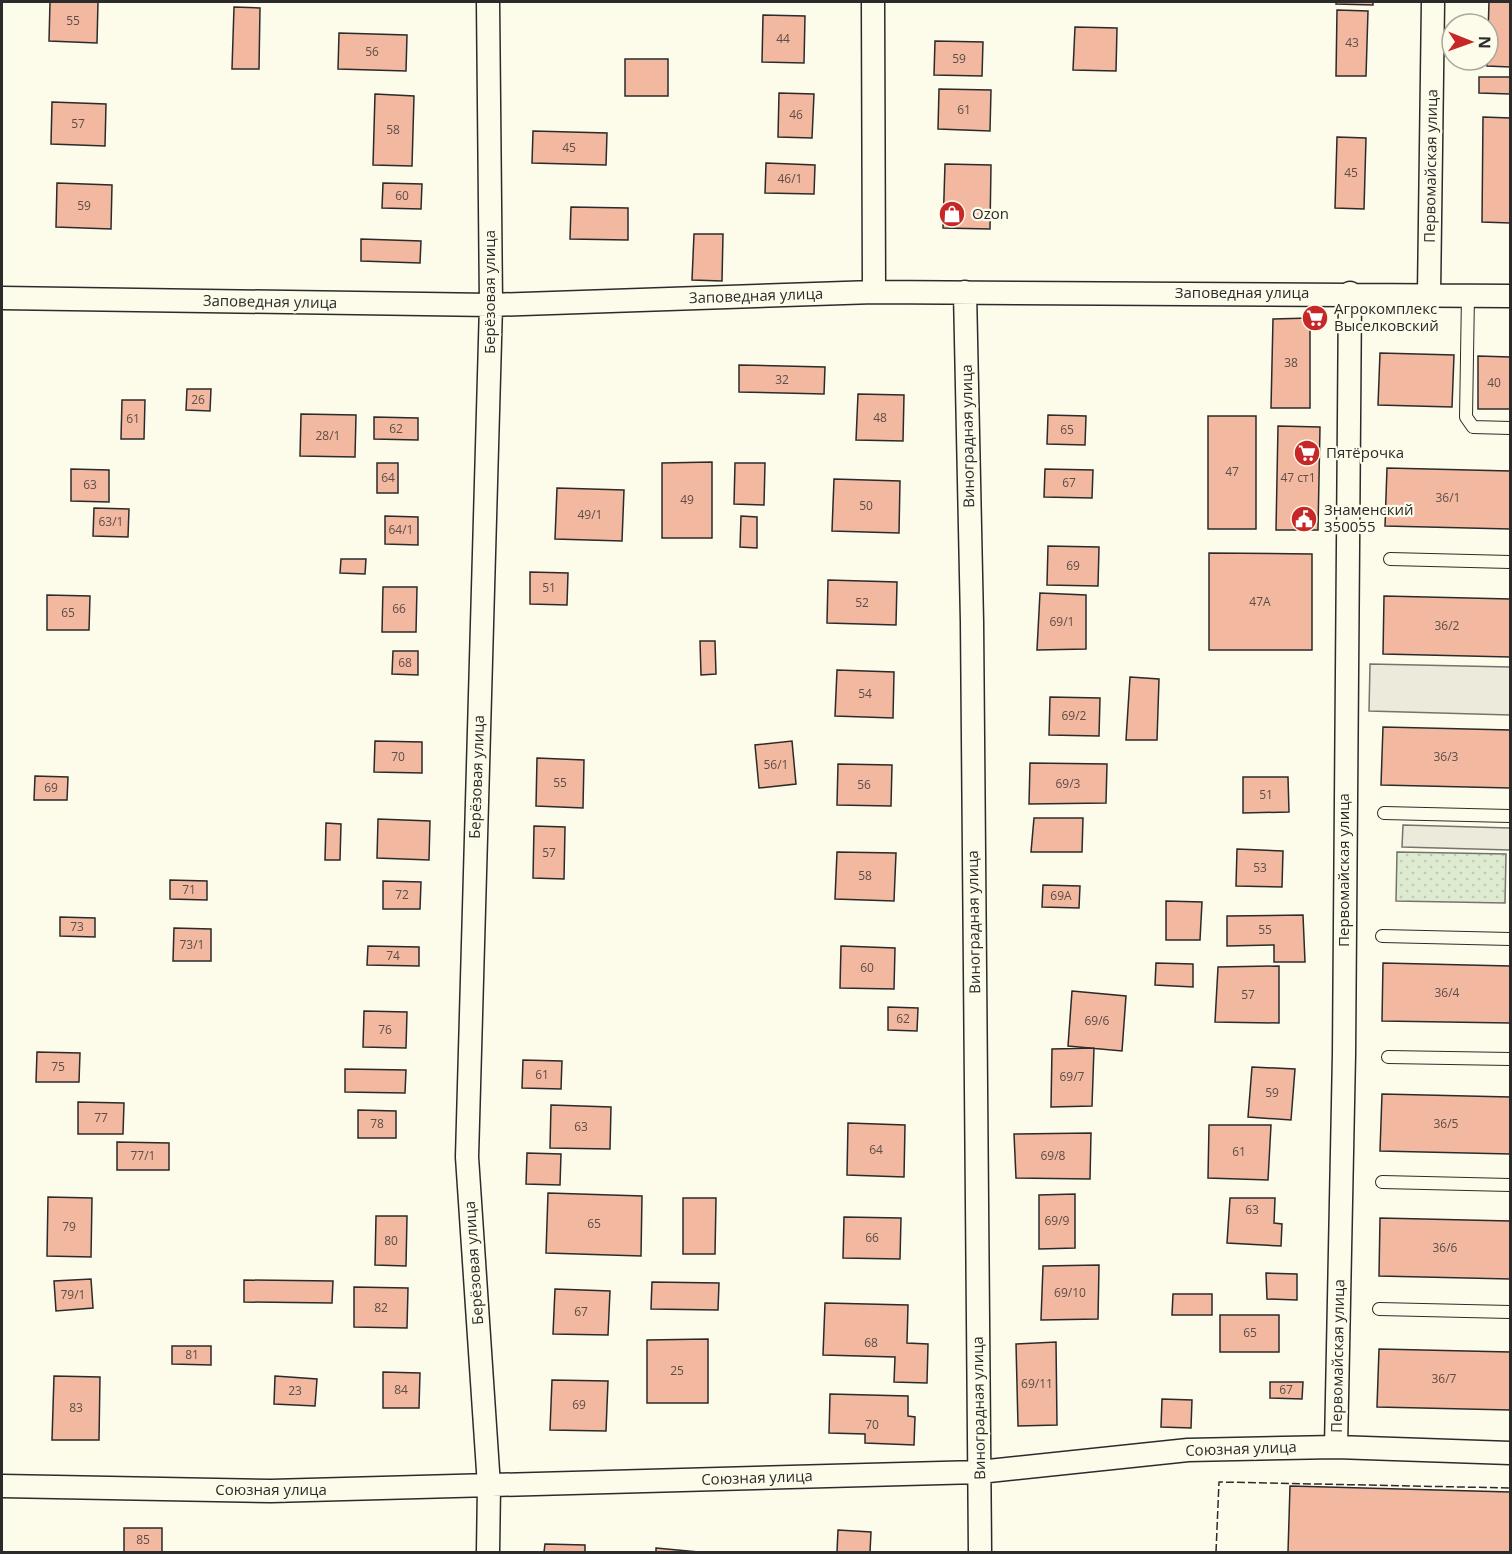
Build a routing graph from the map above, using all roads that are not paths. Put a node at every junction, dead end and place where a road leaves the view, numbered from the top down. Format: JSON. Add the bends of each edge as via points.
{"nodes":[{"id":1,"x":488,"y":2,"type":"edge"},
{"id":2,"x":873,"y":2,"type":"edge"},
{"id":3,"x":1433,"y":2,"type":"edge"},
{"id":4,"x":874,"y":292,"type":"junction"},
{"id":5,"x":965,"y":292,"type":"junction"},
{"id":6,"x":1350,"y":293,"type":"junction"},
{"id":7,"x":1429,"y":294,"type":"junction"},
{"id":8,"x":1468,"y":295,"type":"junction"},
{"id":9,"x":1510,"y":296,"type":"edge"},
{"id":10,"x":2,"y":298,"type":"edge"},
{"id":11,"x":491,"y":305,"type":"junction"},
{"id":12,"x":1510,"y":428,"type":"edge"},
{"id":13,"x":1390,"y":559,"type":"dead end"},
{"id":14,"x":1510,"y":562,"type":"edge"},
{"id":15,"x":1384,"y":813,"type":"dead end"},
{"id":16,"x":1510,"y":816,"type":"edge"},
{"id":17,"x":1382,"y":936,"type":"dead end"},
{"id":18,"x":1510,"y":939,"type":"edge"},
{"id":19,"x":1388,"y":1056,"type":"dead end"},
{"id":20,"x":1510,"y":1059,"type":"edge"},
{"id":21,"x":1382,"y":1182,"type":"dead end"},
{"id":22,"x":1510,"y":1185,"type":"edge"},
{"id":23,"x":1379,"y":1309,"type":"dead end"},
{"id":24,"x":1510,"y":1312,"type":"edge"},
{"id":25,"x":1336,"y":1447,"type":"junction"},
{"id":26,"x":1510,"y":1454,"type":"edge"},
{"id":27,"x":979,"y":1472,"type":"junction"},
{"id":28,"x":2,"y":1486,"type":"edge"},
{"id":29,"x":489,"y":1486,"type":"junction"},
{"id":30,"x":488,"y":1552,"type":"edge"},
{"id":31,"x":981,"y":1552,"type":"edge"}],
"edges":[{"from":1,"to":11,"type":"street","name":"Берёзовая улица"},
{"from":2,"to":4,"type":"street"},
{"from":3,"to":7,"type":"street","name":"Первомайская улица"},
{"from":4,"to":5,"type":"street","name":"Заповедная улица"},
{"from":4,"to":11,"type":"street","name":"Заповедная улица"},
{"from":5,"to":6,"type":"street","name":"Заповедная улица"},
{"from":5,"to":27,"type":"street","name":"Виноградная улица"},
{"from":6,"to":7,"type":"street","name":"Заповедная улица"},
{"from":6,"to":25,"type":"street","name":"Первомайская улица","via":[[1344,1054]]},
{"from":7,"to":8,"type":"street","name":"Заповедная улица"},
{"from":8,"to":9,"type":"street","name":"Заповедная улица"},
{"from":8,"to":12,"type":"lane","via":[[1466,417],[1473,427]]},
{"from":10,"to":11,"type":"street","name":"Заповедная улица"},
{"from":11,"to":29,"type":"street","name":"Берёзовая улица","via":[[467,1156]]},
{"from":13,"to":14,"type":"lane"},
{"from":15,"to":16,"type":"lane"},
{"from":17,"to":18,"type":"lane"},
{"from":19,"to":20,"type":"lane"},
{"from":21,"to":22,"type":"lane"},
{"from":23,"to":24,"type":"lane"},
{"from":25,"to":26,"type":"street","name":"Союзная улица"},
{"from":25,"to":27,"type":"street","name":"Союзная улица","via":[[1188,1450]]},
{"from":27,"to":29,"type":"street","name":"Союзная улица"},
{"from":27,"to":31,"type":"street","name":"Виноградная улица"},
{"from":28,"to":29,"type":"street","name":"Союзная улица","via":[[228,1491]]},
{"from":29,"to":30,"type":"street","name":"Берёзовая улица"}]}
